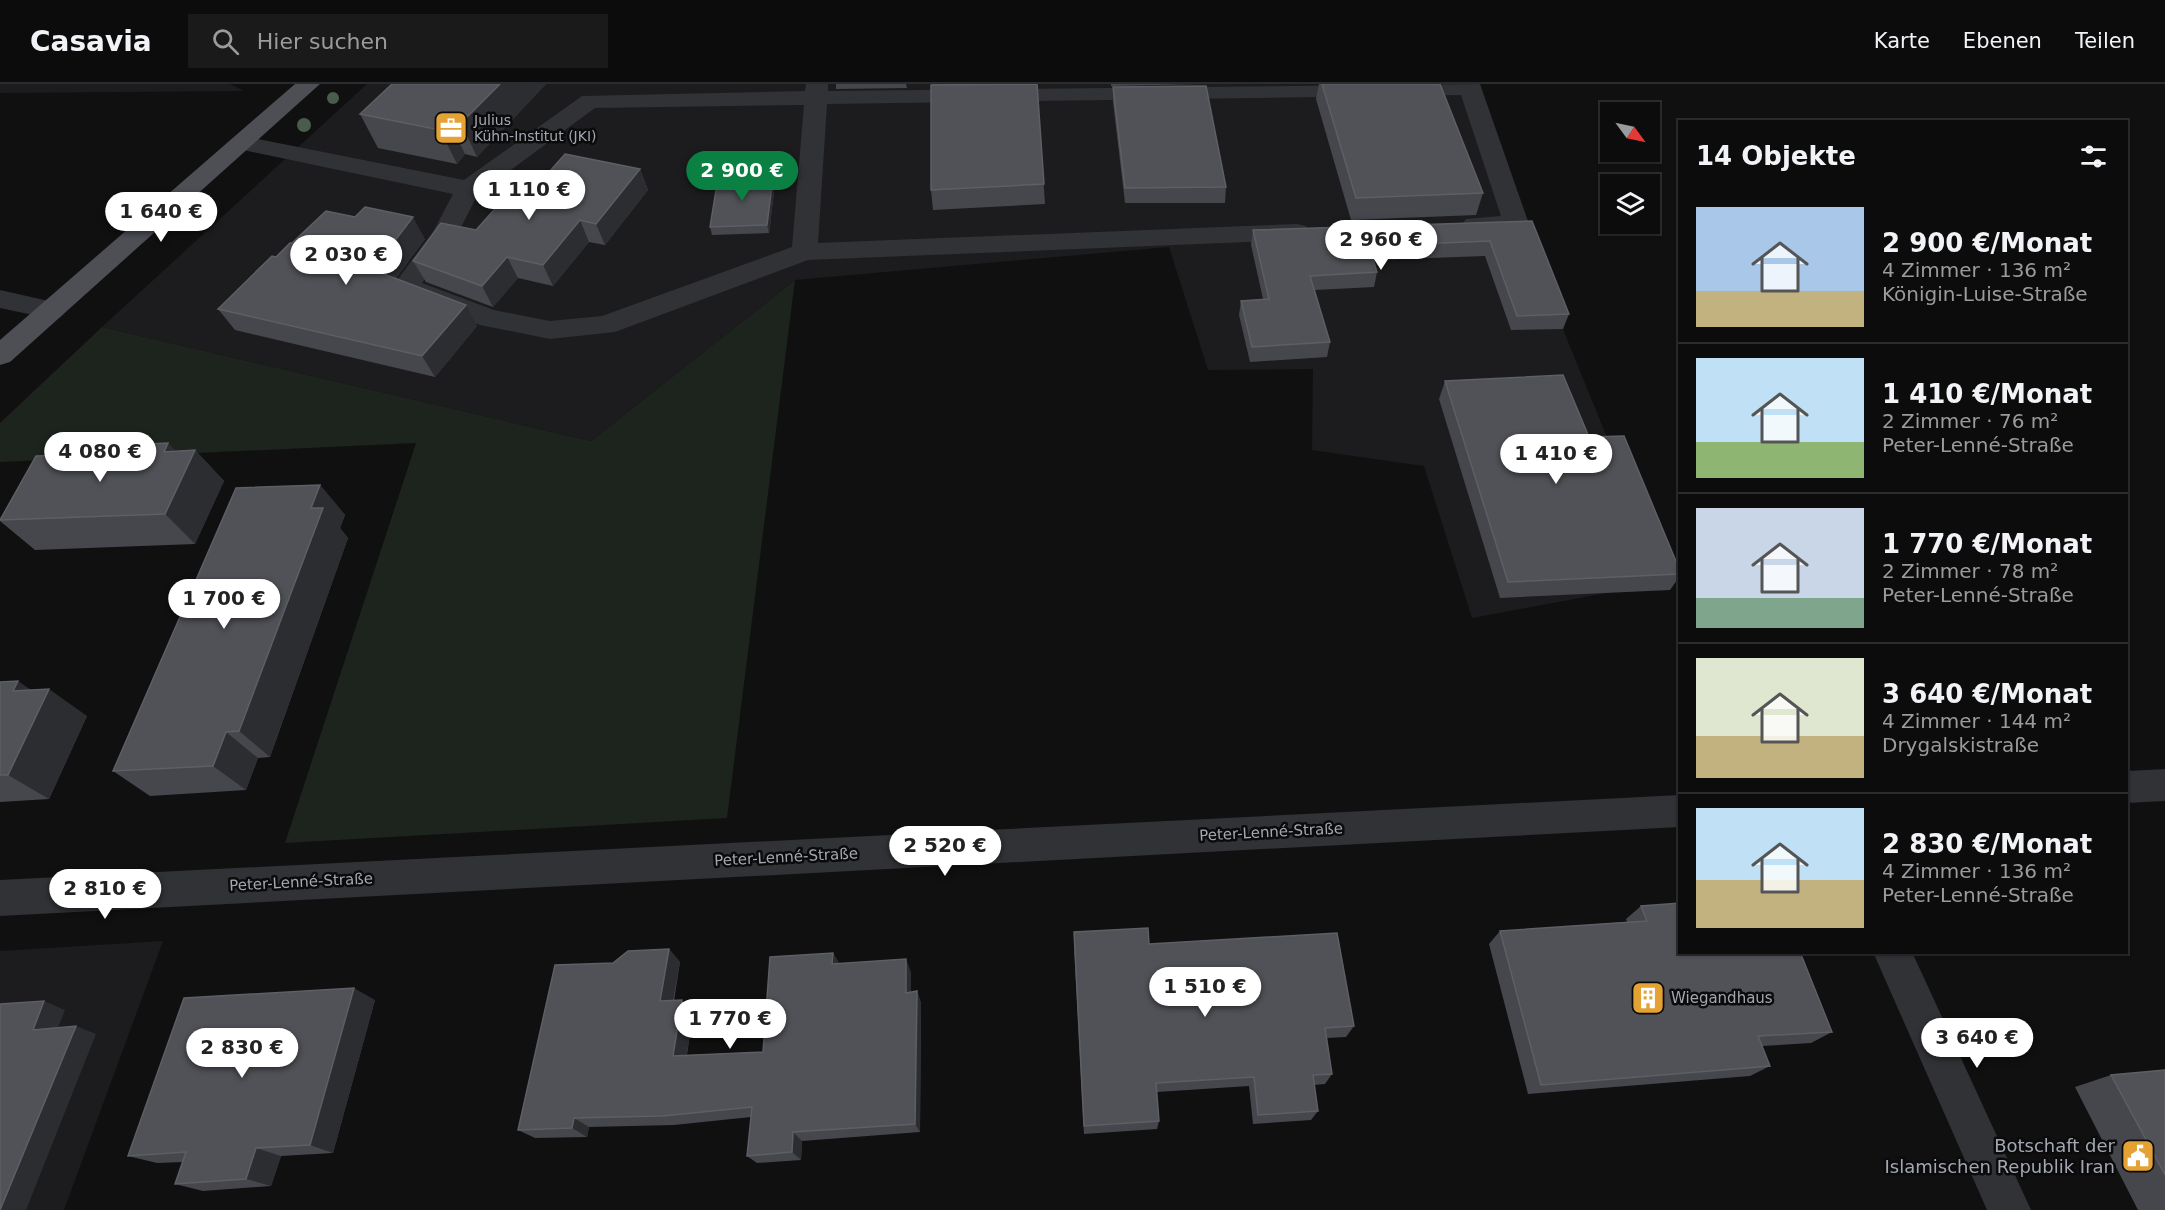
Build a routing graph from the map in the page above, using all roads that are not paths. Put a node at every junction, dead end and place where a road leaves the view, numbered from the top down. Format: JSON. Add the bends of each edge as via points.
{"nodes":[{"id":1,"x":309,"y":84,"type":"edge"},
{"id":2,"x":1469,"y":86,"type":"edge"},
{"id":3,"x":816,"y":91,"type":"edge"},
{"id":4,"x":243,"y":142,"type":"junction"},
{"id":5,"x":468,"y":189,"type":"junction"},
{"id":6,"x":1456,"y":226,"type":"edge"},
{"id":7,"x":1326,"y":231,"type":"edge"},
{"id":8,"x":805,"y":252,"type":"junction"},
{"id":9,"x":0,"y":299,"type":"edge"},
{"id":10,"x":52,"y":310,"type":"junction"},
{"id":11,"x":0,"y":355,"type":"edge"},
{"id":12,"x":2165,"y":785,"type":"edge"},
{"id":13,"x":2128,"y":787,"type":"edge"},
{"id":14,"x":1678,"y":811,"type":"edge"},
{"id":15,"x":0,"y":898,"type":"edge"},
{"id":16,"x":1893,"y":954,"type":"edge"},
{"id":17,"x":2009,"y":1210,"type":"edge"}],
"edges":[{"from":1,"to":4,"type":"main road"},
{"from":2,"to":3,"type":"street"},
{"from":2,"to":6,"type":"street","via":[[1516,224]]},
{"from":3,"to":5,"type":"street","via":[[590,101]]},
{"from":3,"to":8,"type":"street"},
{"from":4,"to":5,"type":"street"},
{"from":4,"to":10,"type":"main road"},
{"from":5,"to":8,"type":"street","via":[[444,235],[405,287],[490,318],[550,330],[605,325]]},
{"from":7,"to":8,"type":"street"},
{"from":9,"to":10,"type":"street"},
{"from":10,"to":11,"type":"main road"},
{"from":12,"to":13,"type":"street"},
{"from":14,"to":15,"type":"street","name":"Peter-Lenné-Straße"},
{"from":16,"to":17,"type":"street"}]}
